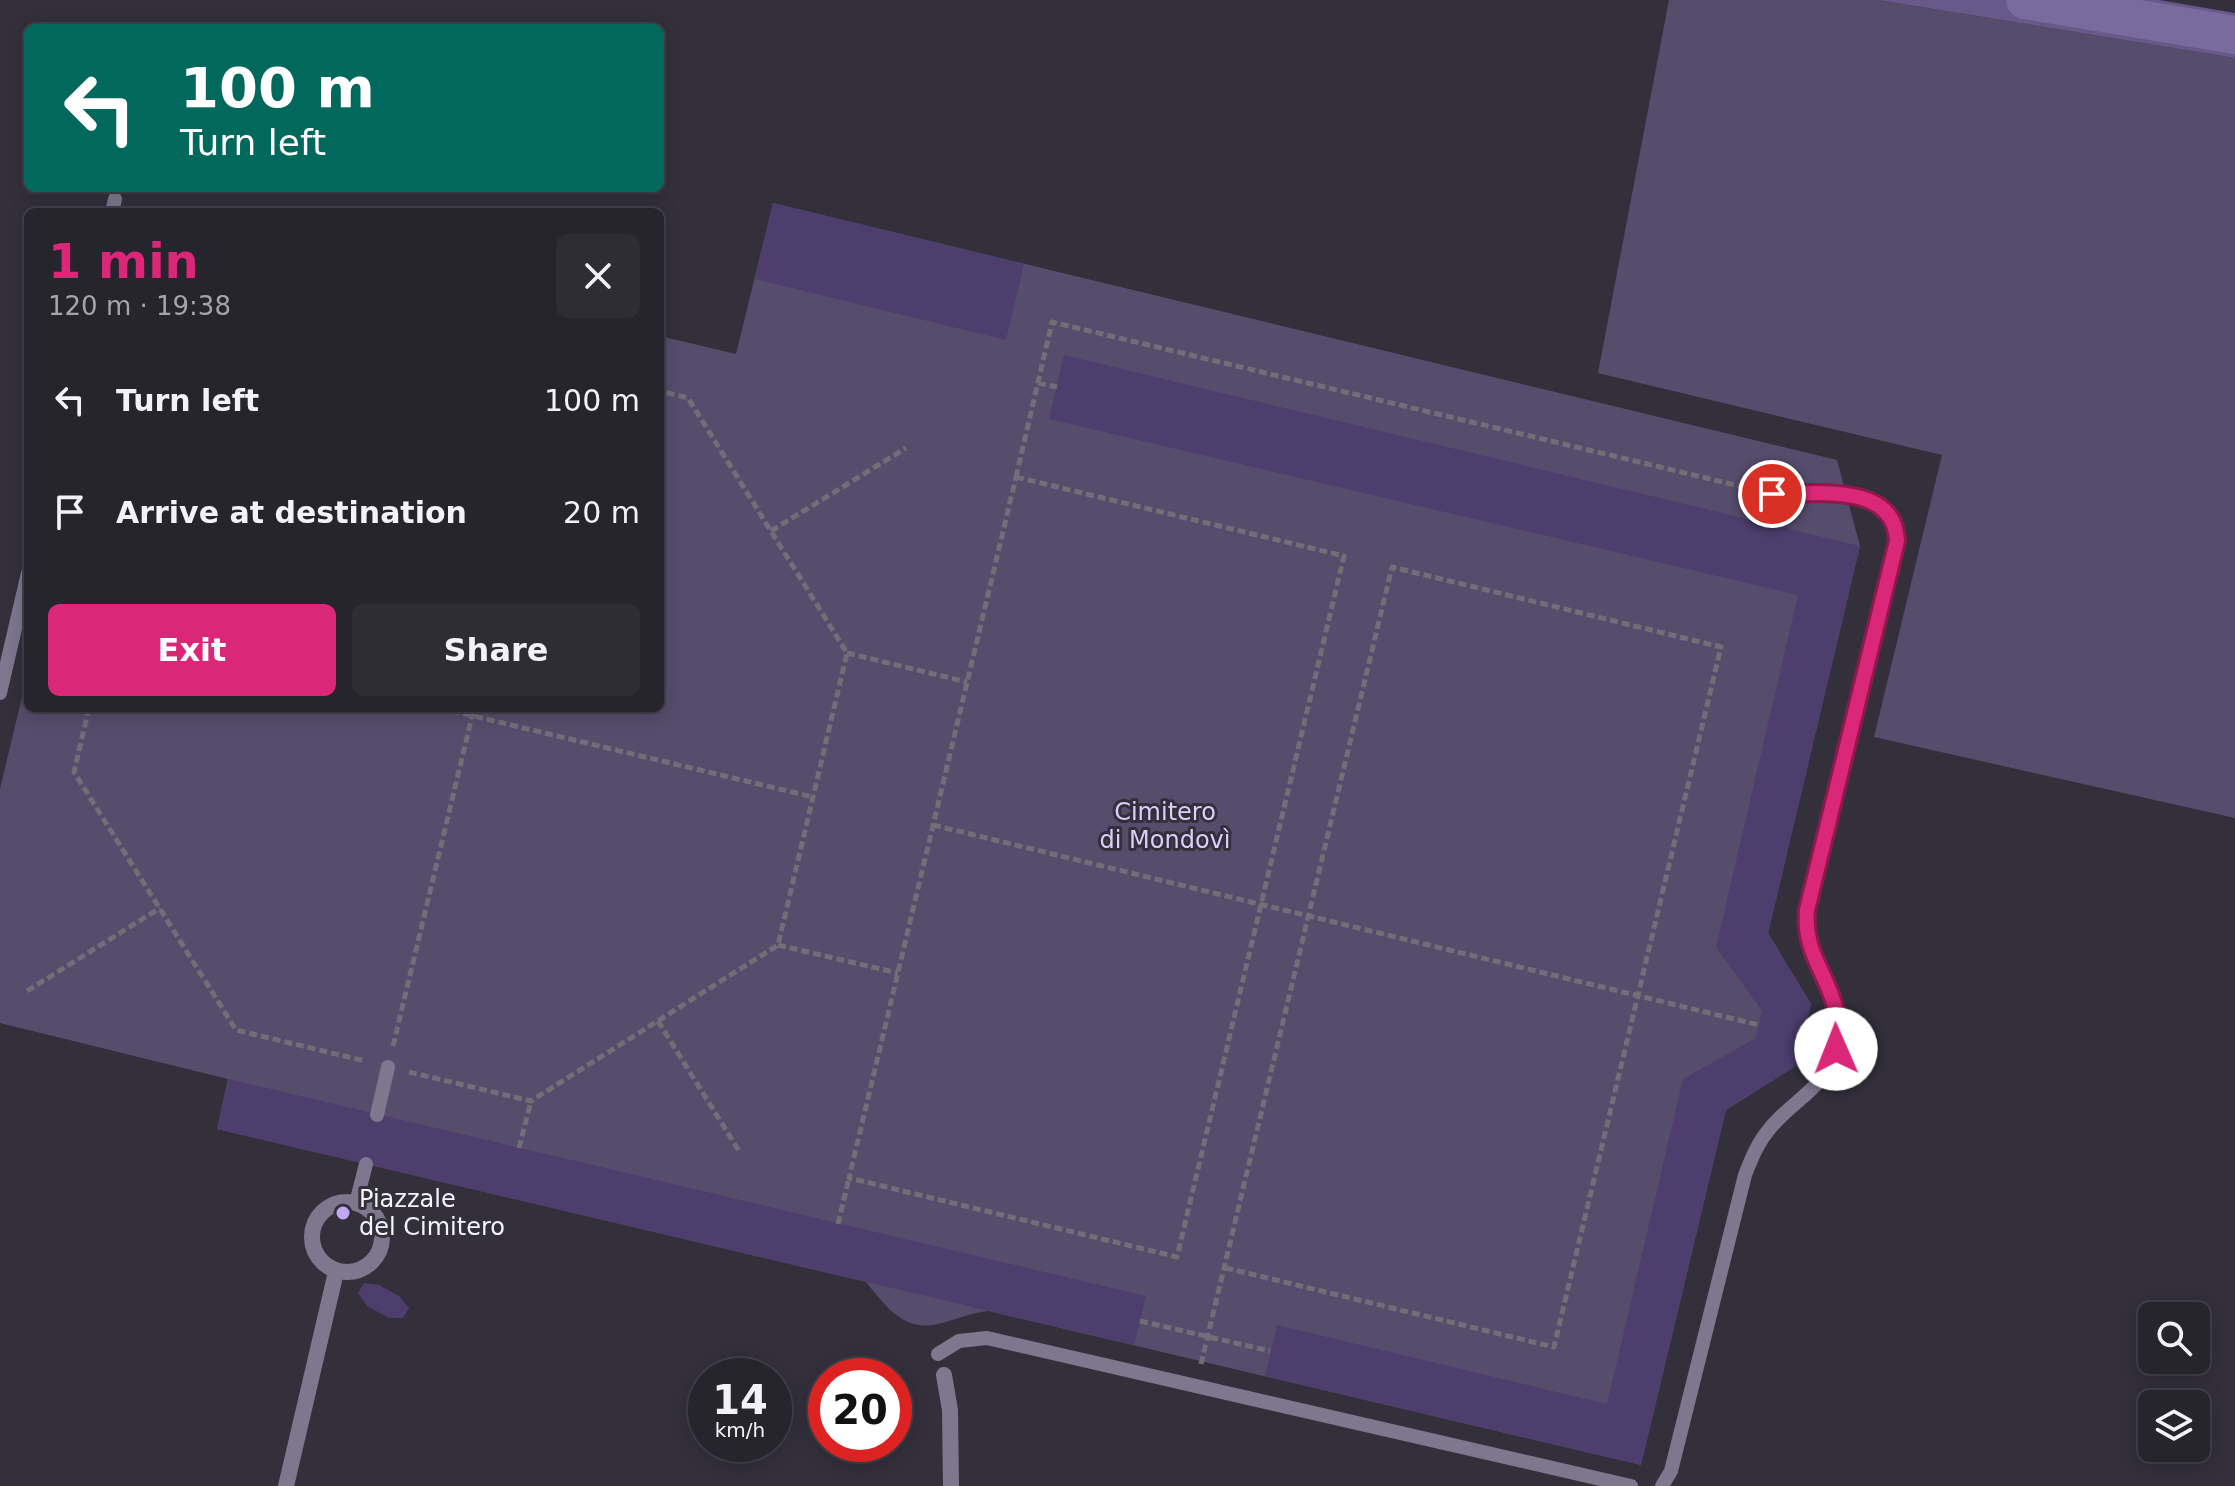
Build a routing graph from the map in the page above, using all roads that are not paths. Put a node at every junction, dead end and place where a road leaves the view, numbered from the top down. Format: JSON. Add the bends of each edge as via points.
{"nodes":[{"id":1,"x":1772,"y":494,"type":"road end"},
{"id":2,"x":24,"y":590,"type":"edge"},
{"id":3,"x":0,"y":693,"type":"edge"},
{"id":4,"x":388,"y":1067,"type":"road end"},
{"id":5,"x":377,"y":1115,"type":"dead end"},
{"id":6,"x":366,"y":1164,"type":"dead end"},
{"id":7,"x":356,"y":1203,"type":"junction"},
{"id":8,"x":336,"y":1272,"type":"junction"},
{"id":9,"x":938,"y":1354,"type":"dead end"},
{"id":10,"x":944,"y":1375,"type":"dead end"},
{"id":11,"x":286,"y":1486,"type":"edge"},
{"id":12,"x":951,"y":1486,"type":"edge"},
{"id":13,"x":1631,"y":1486,"type":"edge"},
{"id":14,"x":1662,"y":1486,"type":"edge"}],
"edges":[{"from":1,"to":14,"type":"lane","via":[[1846,495],[1872,501],[1887,510],[1897,541],[1807,910],[1810,950],[1835,1009],[1836,1049],[1817,1086],[1755,1147],[1671,1471]]},
{"from":2,"to":3,"type":"lane"},
{"from":4,"to":5,"type":"lane"},
{"from":6,"to":7,"type":"lane"},
{"from":7,"to":8,"type":"street","via":[[329,1206],[312,1228],[315,1255]]},
{"from":7,"to":8,"type":"street","via":[[378,1220],[381,1247],[364,1269]]},
{"from":8,"to":11,"type":"street"},
{"from":9,"to":13,"type":"lane","via":[[959,1341],[987,1338]]},
{"from":10,"to":12,"type":"street"}]}
